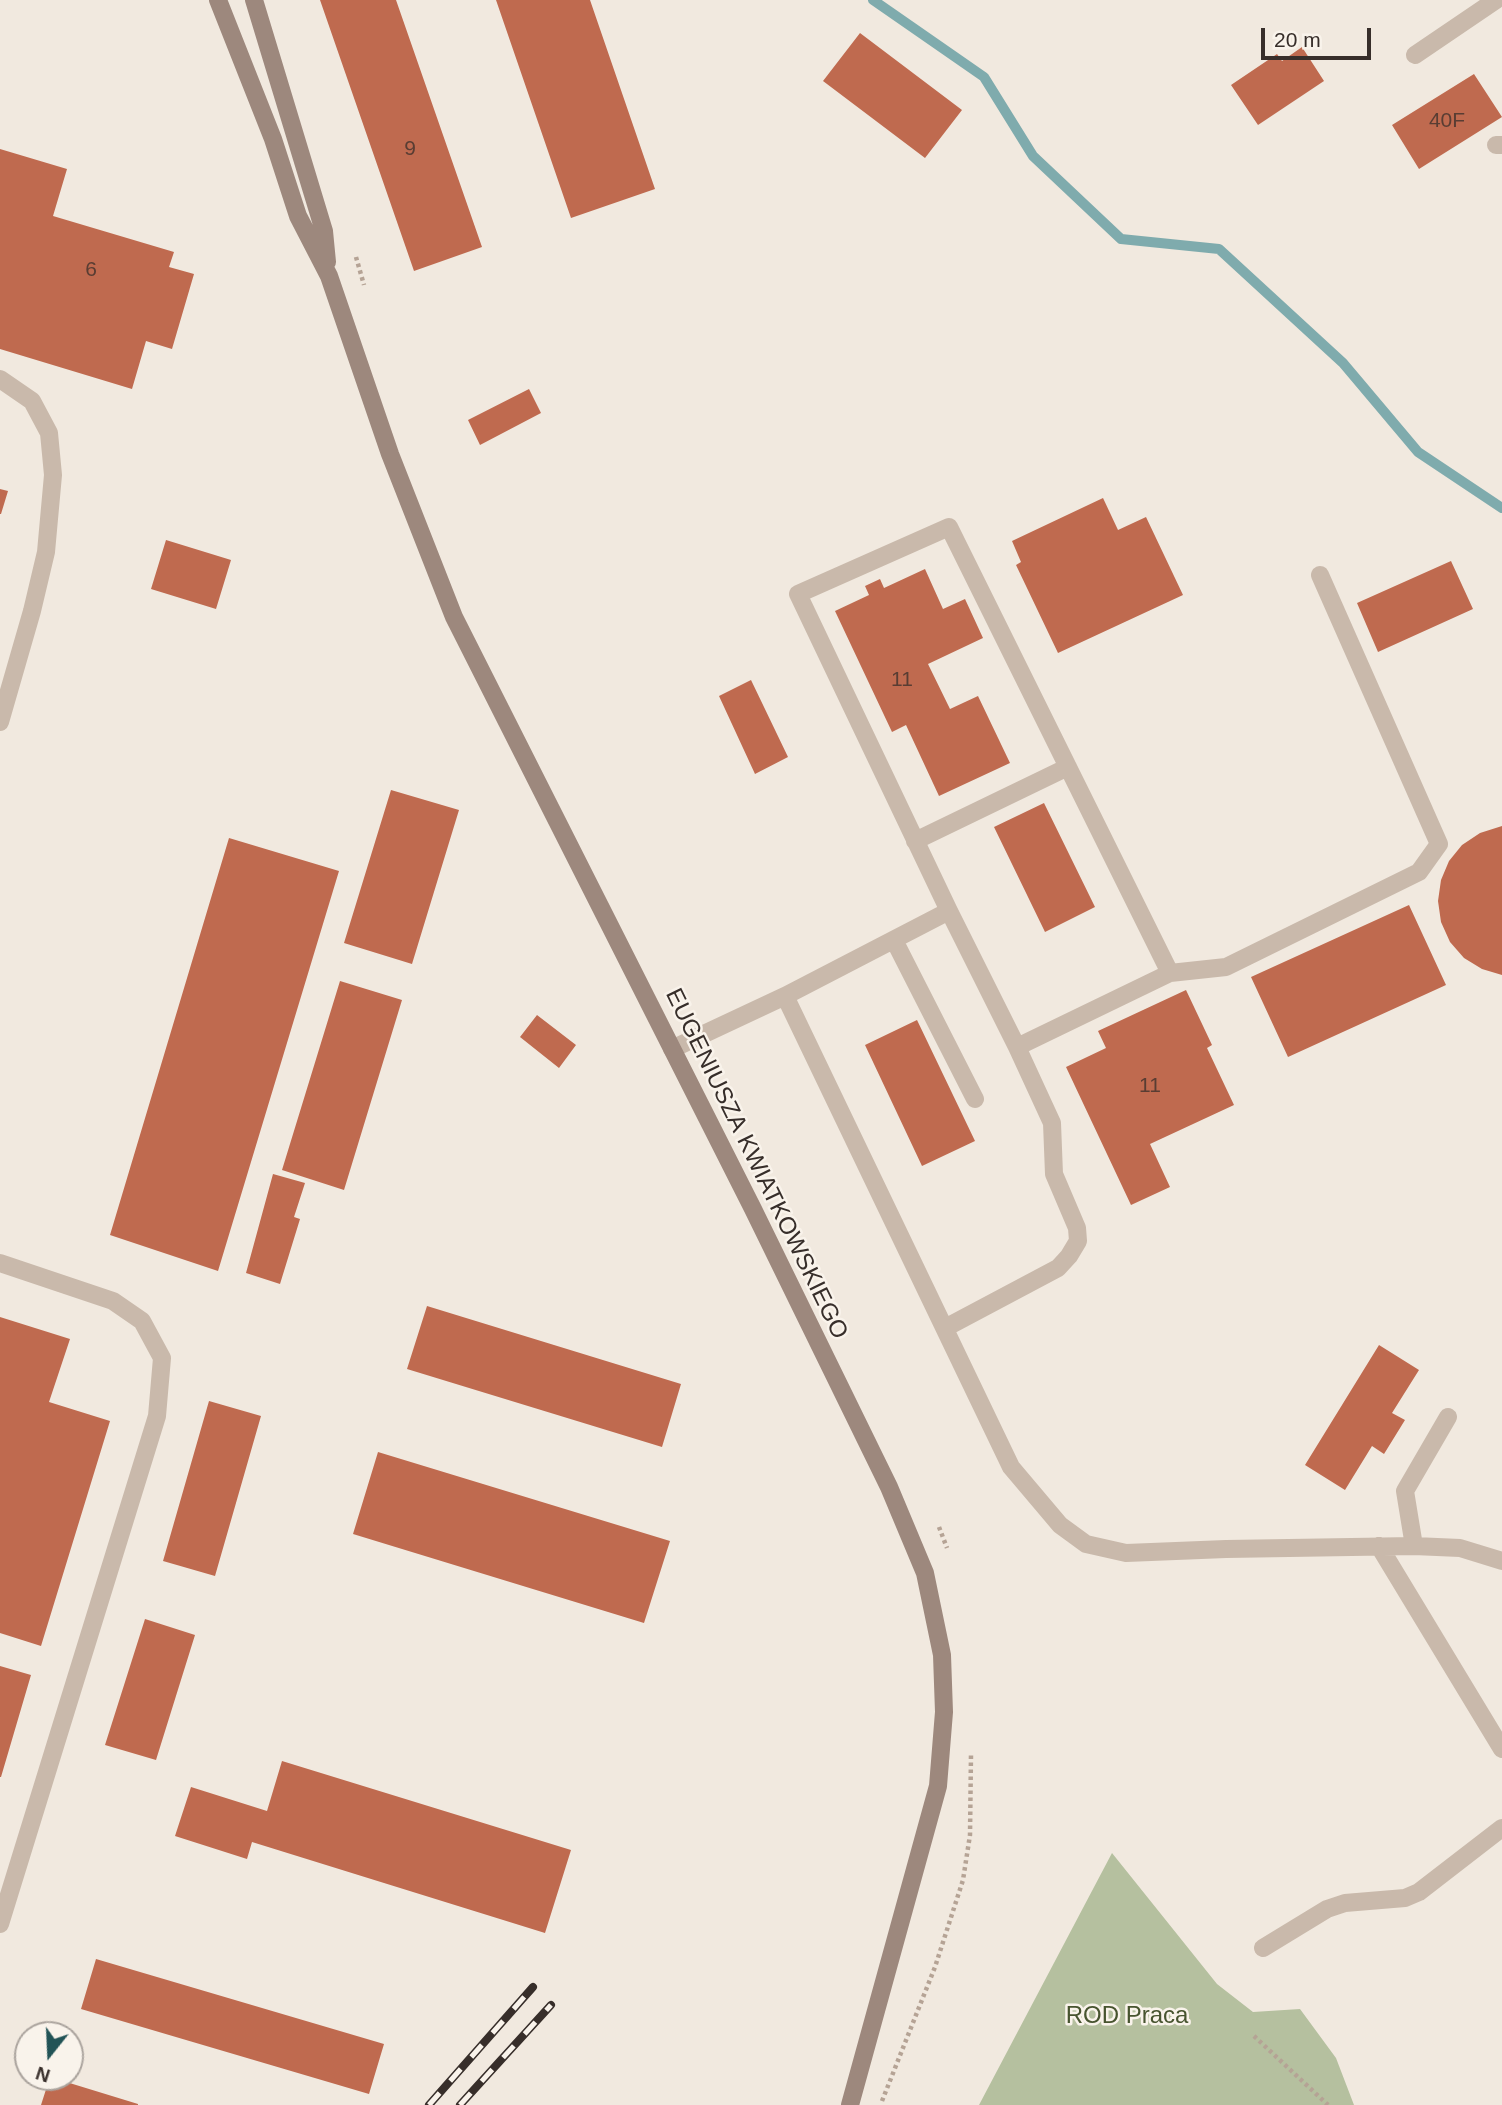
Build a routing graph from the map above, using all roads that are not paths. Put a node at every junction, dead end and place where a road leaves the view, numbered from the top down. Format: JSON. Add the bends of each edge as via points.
{"nodes":[{"id":1,"x":218,"y":0,"type":"edge"},
{"id":2,"x":254,"y":0,"type":"edge"},
{"id":3,"x":1496,"y":0,"type":"edge"},
{"id":4,"x":1415,"y":55,"type":"dead end"},
{"id":5,"x":329,"y":276,"type":"junction"},
{"id":6,"x":0,"y":379,"type":"edge"},
{"id":7,"x":1320,"y":575,"type":"dead end"},
{"id":8,"x":0,"y":722,"type":"edge"},
{"id":9,"x":1068,"y":767,"type":"junction"},
{"id":10,"x":915,"y":841,"type":"junction"},
{"id":11,"x":948,"y":911,"type":"junction"},
{"id":12,"x":894,"y":940,"type":"junction"},
{"id":13,"x":1170,"y":973,"type":"junction"},
{"id":14,"x":785,"y":996,"type":"junction"},
{"id":15,"x":1017,"y":1047,"type":"junction"},
{"id":16,"x":672,"y":1049,"type":"junction"},
{"id":17,"x":975,"y":1099,"type":"dead end"},
{"id":18,"x":0,"y":1263,"type":"edge"},
{"id":19,"x":945,"y":1328,"type":"junction"},
{"id":20,"x":1448,"y":1418,"type":"dead end"},
{"id":21,"x":1379,"y":1546,"type":"junction"},
{"id":22,"x":1414,"y":1546,"type":"junction"},
{"id":23,"x":1502,"y":1561,"type":"edge"},
{"id":24,"x":1502,"y":1749,"type":"edge"},
{"id":25,"x":1502,"y":1828,"type":"edge"},
{"id":26,"x":0,"y":1924,"type":"edge"},
{"id":27,"x":1263,"y":1948,"type":"dead end"},
{"id":28,"x":850,"y":2105,"type":"edge"}],
"edges":[{"from":1,"to":5,"type":"street","name":"EUGENIUSZA KWIATKOWSKIEGO","via":[[298,216]]},
{"from":2,"to":5,"type":"street","name":"EUGENIUSZA KWIATKOWSKIEGO","via":[[324,231]]},
{"from":3,"to":4,"type":"street"},
{"from":5,"to":16,"type":"street","name":"EUGENIUSZA KWIATKOWSKIEGO","via":[[390,454],[454,617]]},
{"from":6,"to":8,"type":"street","via":[[32,401],[49,433],[53,475],[46,552]]},
{"from":7,"to":13,"type":"street","via":[[1439,844],[1419,872],[1226,967]]},
{"from":9,"to":10,"type":"street"},
{"from":9,"to":10,"type":"street","via":[[949,527],[798,594]]},
{"from":9,"to":13,"type":"street"},
{"from":10,"to":11,"type":"street"},
{"from":11,"to":12,"type":"street"},
{"from":11,"to":15,"type":"street"},
{"from":12,"to":14,"type":"street"},
{"from":12,"to":17,"type":"street"},
{"from":13,"to":15,"type":"street"},
{"from":14,"to":16,"type":"street"},
{"from":14,"to":19,"type":"street"},
{"from":15,"to":19,"type":"street","via":[[1052,1123],[1054,1174],[1078,1241],[1058,1268]]},
{"from":16,"to":28,"type":"street","name":"EUGENIUSZA KWIATKOWSKIEGO","via":[[889,1487],[925,1573],[942,1655],[944,1712],[938,1786]]},
{"from":18,"to":26,"type":"street","via":[[113,1301],[142,1321],[162,1359],[157,1416]]},
{"from":19,"to":21,"type":"street","via":[[1011,1467],[1060,1525],[1086,1544],[1126,1553]]},
{"from":20,"to":22,"type":"street","via":[[1405,1491]]},
{"from":21,"to":22,"type":"street"},
{"from":21,"to":24,"type":"street"},
{"from":22,"to":23,"type":"street","via":[[1460,1548]]},
{"from":25,"to":27,"type":"street","via":[[1419,1892],[1326,1909]]}]}
